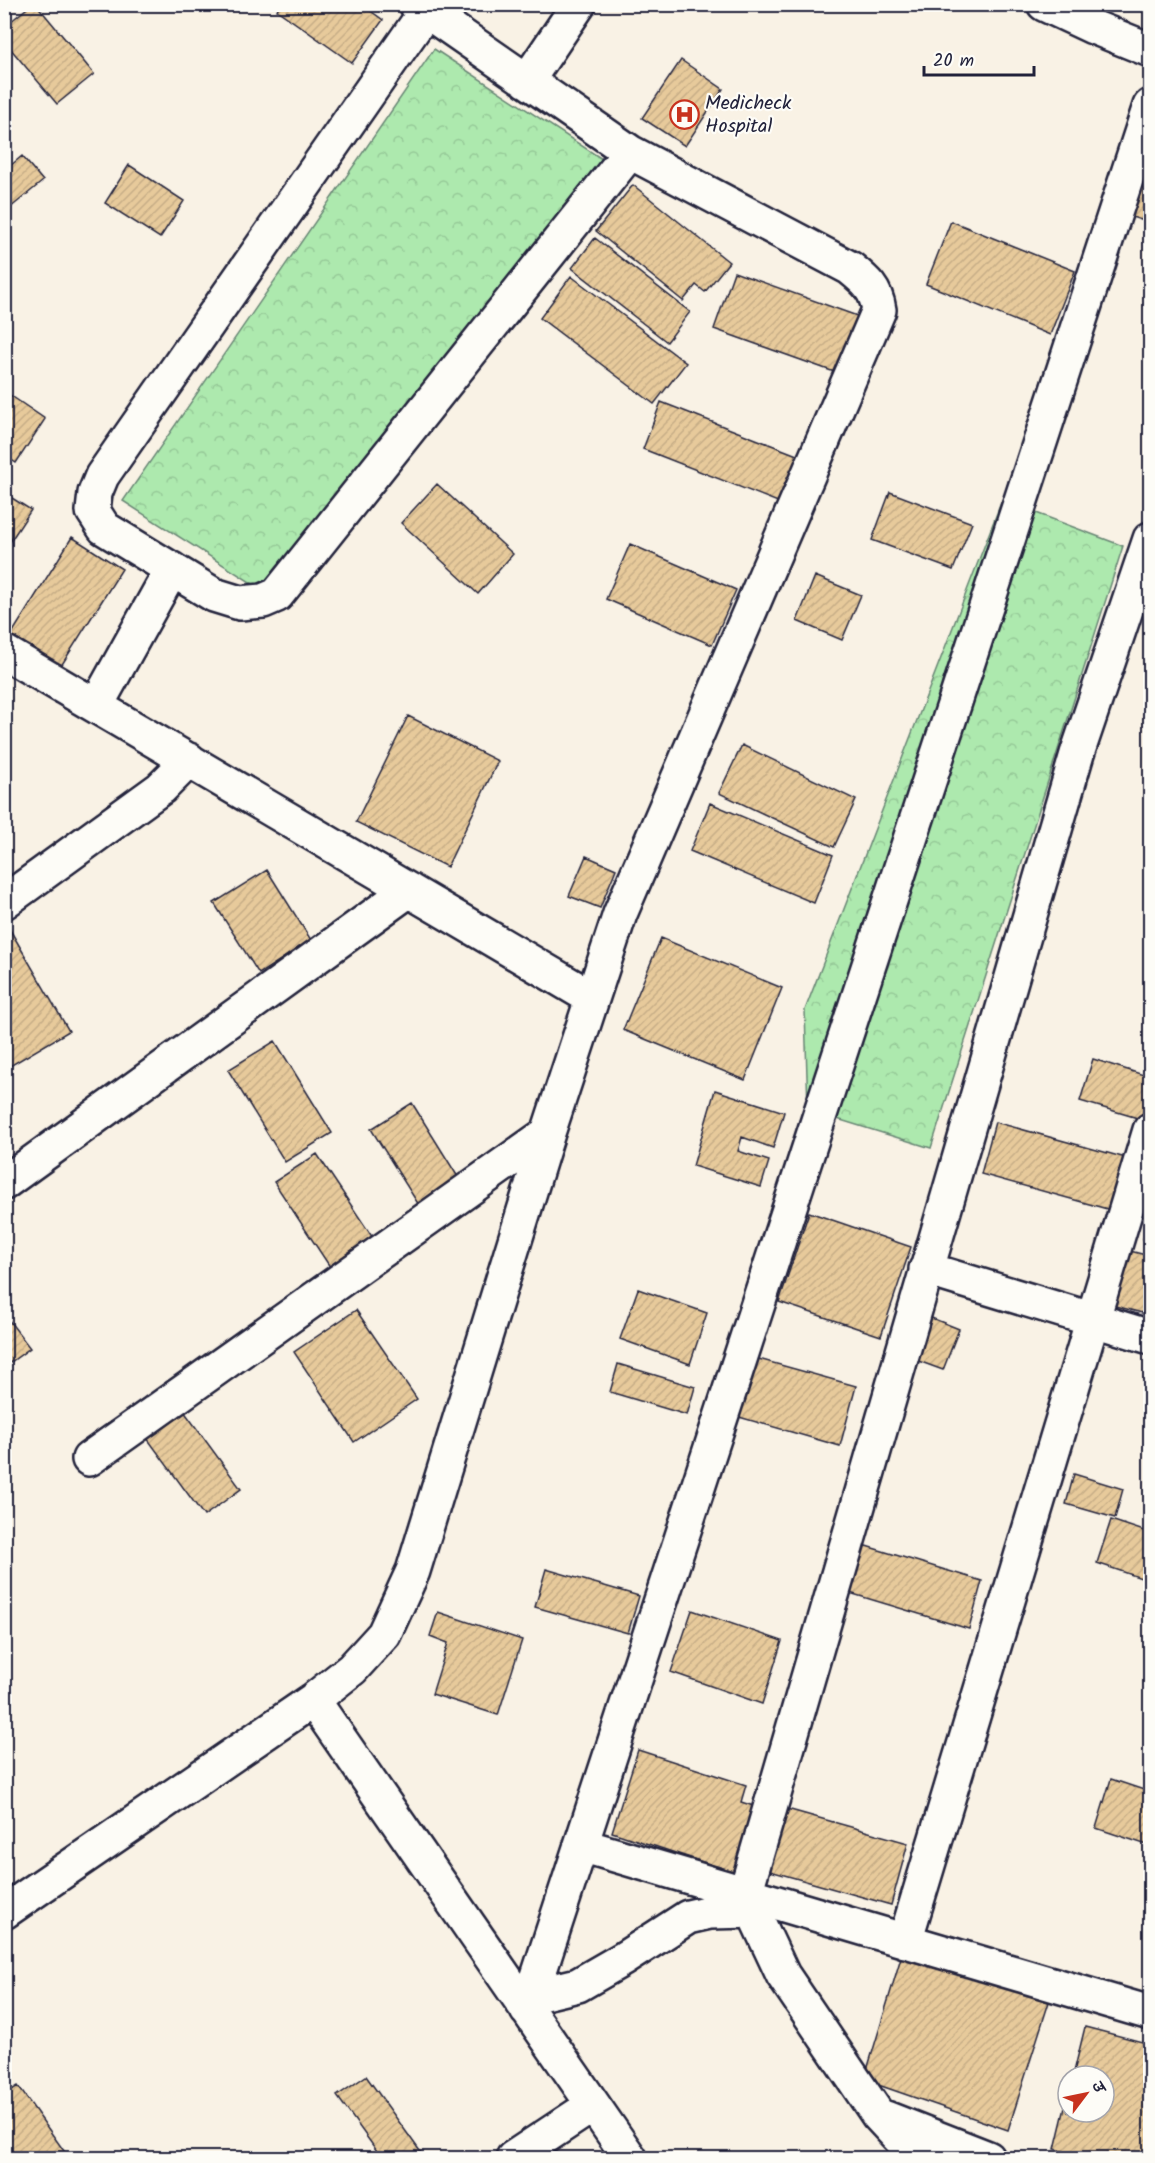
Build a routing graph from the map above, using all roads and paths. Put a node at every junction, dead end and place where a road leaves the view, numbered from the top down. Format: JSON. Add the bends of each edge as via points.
{"nodes":[{"id":1,"x":579,"y":4,"type":"edge"},
{"id":2,"x":1044,"y":4,"type":"edge"},
{"id":3,"x":421,"y":8,"type":"edge"},
{"id":4,"x":1150,"y":50,"type":"edge"},
{"id":5,"x":527,"y":81,"type":"junction"},
{"id":6,"x":1150,"y":106,"type":"edge"},
{"id":7,"x":630,"y":152,"type":"junction"},
{"id":8,"x":1150,"y":539,"type":"edge"},
{"id":9,"x":172,"y":569,"type":"junction"},
{"id":10,"x":4,"y":652,"type":"edge"},
{"id":11,"x":96,"y":706,"type":"junction"},
{"id":12,"x":189,"y":760,"type":"junction"},
{"id":13,"x":409,"y":890,"type":"junction"},
{"id":14,"x":4,"y":902,"type":"edge"},
{"id":15,"x":592,"y":998,"type":"junction"},
{"id":16,"x":1150,"y":1130,"type":"edge"},
{"id":17,"x":548,"y":1133,"type":"junction"},
{"id":18,"x":4,"y":1183,"type":"edge"},
{"id":19,"x":926,"y":1269,"type":"junction"},
{"id":20,"x":1093,"y":1319,"type":"junction"},
{"id":21,"x":1150,"y":1337,"type":"edge"},
{"id":22,"x":89,"y":1459,"type":"dead end"},
{"id":23,"x":313,"y":1700,"type":"junction"},
{"id":24,"x":581,"y":1845,"type":"junction"},
{"id":25,"x":748,"y":1902,"type":"junction"},
{"id":26,"x":4,"y":1912,"type":"edge"},
{"id":27,"x":905,"y":1941,"type":"junction"},
{"id":28,"x":529,"y":2003,"type":"junction"},
{"id":29,"x":1150,"y":2013,"type":"edge"},
{"id":30,"x":593,"y":2105,"type":"junction"},
{"id":31,"x":878,"y":2115,"type":"junction"},
{"id":32,"x":513,"y":2158,"type":"edge"},
{"id":33,"x":630,"y":2158,"type":"edge"},
{"id":34,"x":918,"y":2158,"type":"edge"},
{"id":35,"x":988,"y":2158,"type":"edge"}],
"edges":[{"from":1,"to":5,"type":"street"},
{"from":2,"to":4,"type":"street"},
{"from":3,"to":5,"type":"street"},
{"from":3,"to":9,"type":"street","via":[[102,476],[93,511],[104,528]]},
{"from":5,"to":7,"type":"street"},
{"from":6,"to":24,"type":"street"},
{"from":7,"to":9,"type":"street","via":[[277,595],[240,603],[214,595]]},
{"from":7,"to":15,"type":"street","via":[[850,268],[869,283],[879,310],[620,914]]},
{"from":8,"to":19,"type":"street","via":[[1077,754]]},
{"from":9,"to":11,"type":"street"},
{"from":10,"to":11,"type":"street"},
{"from":11,"to":12,"type":"street"},
{"from":12,"to":13,"type":"street"},
{"from":12,"to":14,"type":"street","via":[[160,788]]},
{"from":13,"to":15,"type":"street"},
{"from":13,"to":18,"type":"street"},
{"from":15,"to":17,"type":"street"},
{"from":16,"to":20,"type":"street"},
{"from":17,"to":22,"type":"street"},
{"from":17,"to":23,"type":"street","via":[[413,1570],[384,1634],[352,1669]]},
{"from":19,"to":20,"type":"street"},
{"from":19,"to":25,"type":"street"},
{"from":20,"to":21,"type":"street"},
{"from":20,"to":27,"type":"street"},
{"from":23,"to":26,"type":"street"},
{"from":23,"to":28,"type":"street"},
{"from":24,"to":25,"type":"street"},
{"from":24,"to":28,"type":"street"},
{"from":25,"to":27,"type":"street"},
{"from":25,"to":28,"type":"street","via":[[688,1917],[578,1985]]},
{"from":25,"to":31,"type":"street","via":[[783,1975]]},
{"from":27,"to":29,"type":"street"},
{"from":28,"to":30,"type":"street"},
{"from":30,"to":32,"type":"street"},
{"from":30,"to":33,"type":"street"},
{"from":31,"to":34,"type":"street"},
{"from":31,"to":35,"type":"street"}]}
